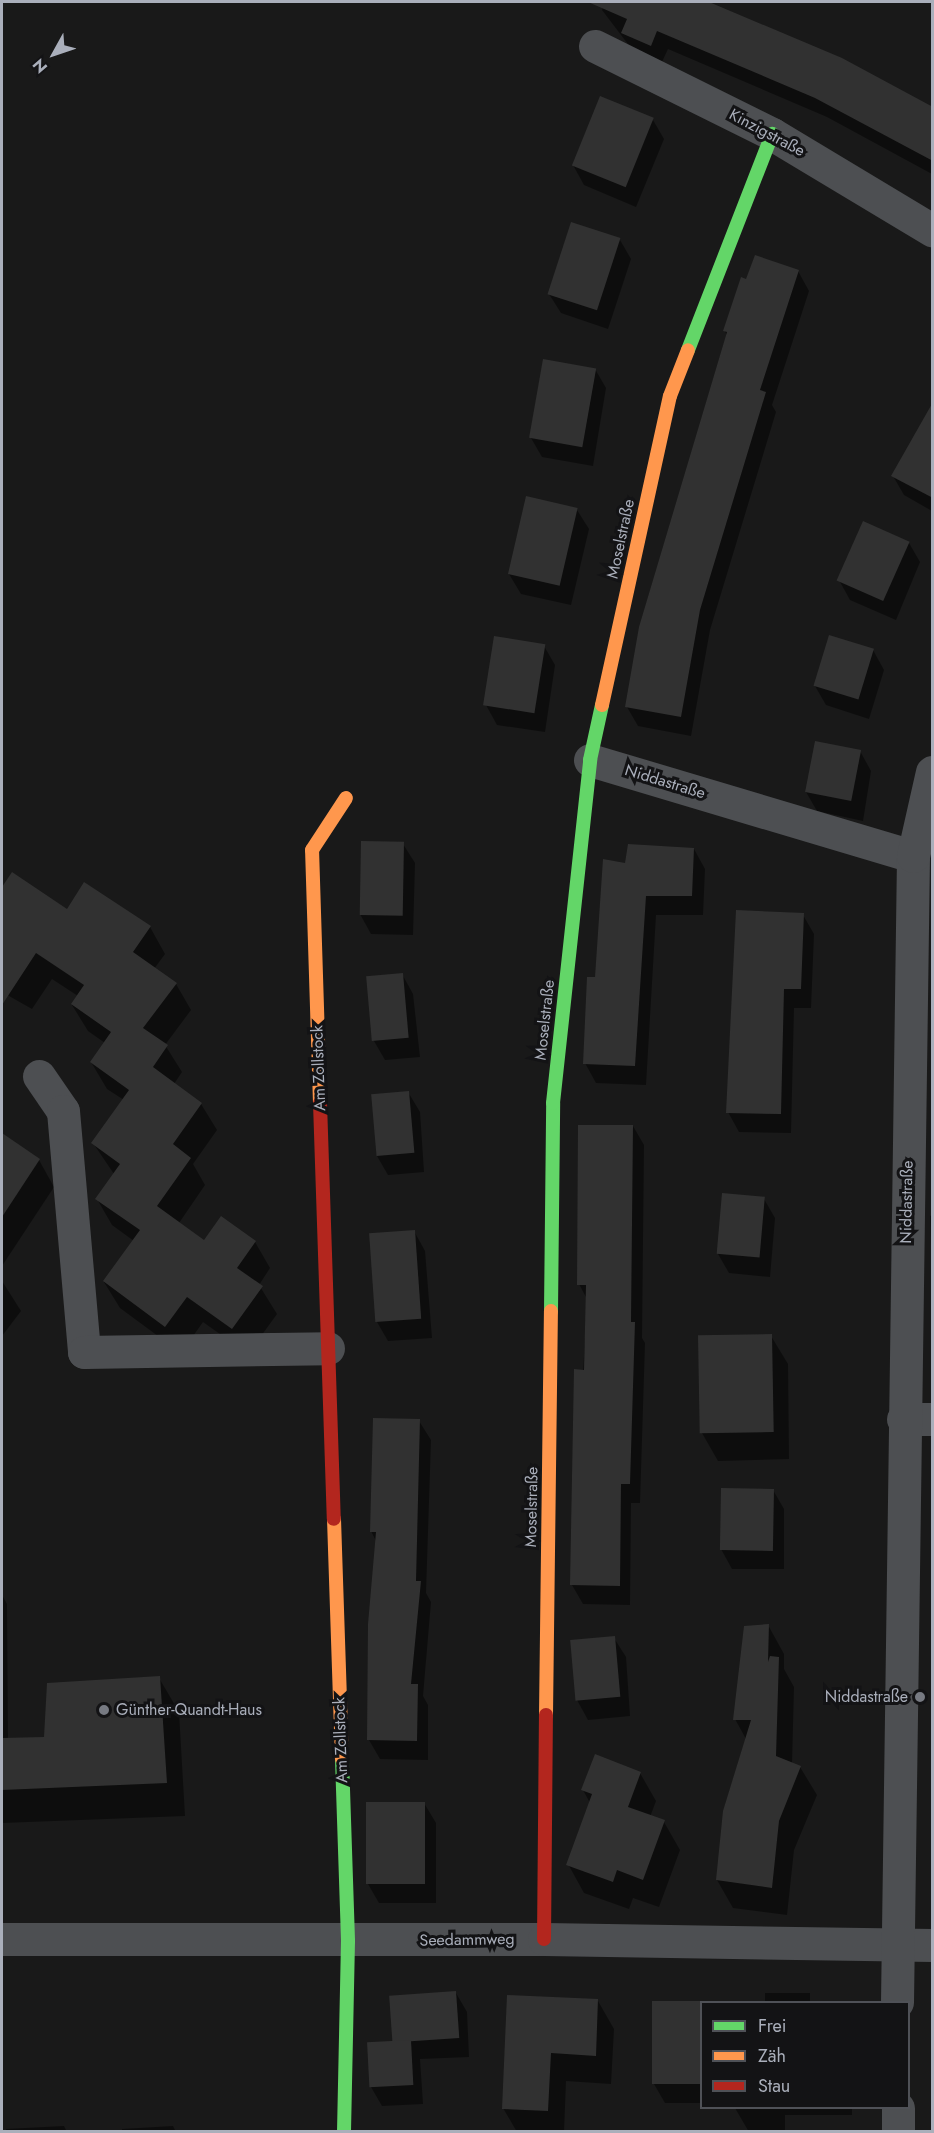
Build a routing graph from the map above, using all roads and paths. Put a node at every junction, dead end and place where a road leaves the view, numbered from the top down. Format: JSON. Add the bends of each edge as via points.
{"nodes":[{"id":1,"x":596,"y":46,"type":"dead end"},
{"id":2,"x":772,"y":134,"type":"junction"},
{"id":3,"x":933,"y":230,"type":"edge"},
{"id":4,"x":590,"y":760,"type":"junction"},
{"id":5,"x":933,"y":772,"type":"edge"},
{"id":6,"x":346,"y":798,"type":"dead end"},
{"id":7,"x":913,"y":856,"type":"junction"},
{"id":8,"x":39,"y":1076,"type":"dead end"},
{"id":9,"x":328,"y":1348,"type":"junction"},
{"id":10,"x":918,"y":1419,"type":"edge"},
{"id":11,"x":2,"y":1939,"type":"edge"},
{"id":12,"x":544,"y":1939,"type":"junction"},
{"id":13,"x":348,"y":1941,"type":"junction"},
{"id":14,"x":897,"y":1944,"type":"junction"},
{"id":15,"x":933,"y":1945,"type":"edge"},
{"id":16,"x":897,"y":2001,"type":"edge"},
{"id":17,"x":898,"y":2109,"type":"edge"},
{"id":18,"x":344,"y":2132,"type":"edge"},
{"id":19,"x":898,"y":2132,"type":"edge"}],
"edges":[{"from":1,"to":2,"type":"street","name":"Kinzigstraße"},
{"from":2,"to":3,"type":"street","name":"Kinzigstraße"},
{"from":2,"to":4,"type":"street","name":"Moselstraße","via":[[670,396]]},
{"from":4,"to":7,"type":"street","name":"Niddastraße"},
{"from":4,"to":12,"type":"street","name":"Moselstraße","via":[[553,1103]]},
{"from":5,"to":7,"type":"street","name":"Niddastraße"},
{"from":6,"to":9,"type":"street","name":"Am Zollstock","via":[[312,850]]},
{"from":7,"to":10,"type":"street","name":"Niddastraße"},
{"from":8,"to":9,"type":"street","via":[[63,1111],[84,1352]]},
{"from":9,"to":13,"type":"street","name":"Am Zollstock"},
{"from":10,"to":14,"type":"street","name":"Niddastraße"},
{"from":11,"to":13,"type":"street","name":"Seedammweg"},
{"from":12,"to":13,"type":"street","name":"Seedammweg"},
{"from":12,"to":14,"type":"street","name":"Seedammweg"},
{"from":13,"to":18,"type":"street","name":"Am Zollstock"},
{"from":14,"to":15,"type":"street","name":"Seedammweg"},
{"from":14,"to":16,"type":"street","name":"Niddastraße"},
{"from":17,"to":19,"type":"street"}]}
